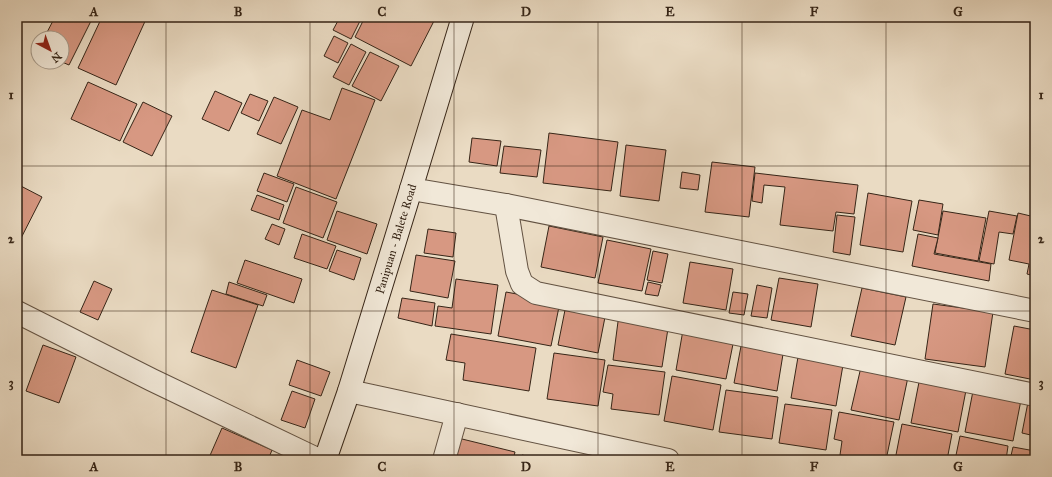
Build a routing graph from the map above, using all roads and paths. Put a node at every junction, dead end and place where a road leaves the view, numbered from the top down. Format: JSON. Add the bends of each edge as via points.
{"nodes":[{"id":1,"x":463,"y":17,"type":"edge"},
{"id":2,"x":411,"y":189,"type":"junction"},
{"id":3,"x":506,"y":205,"type":"junction"},
{"id":4,"x":1035,"y":311,"type":"edge"},
{"id":5,"x":17,"y":312,"type":"edge"},
{"id":6,"x":349,"y":391,"type":"junction"},
{"id":7,"x":1035,"y":394,"type":"edge"},
{"id":8,"x":457,"y":414,"type":"junction"},
{"id":9,"x":319,"y":460,"type":"edge"},
{"id":10,"x":325,"y":460,"type":"edge"},
{"id":11,"x":444,"y":460,"type":"edge"},
{"id":12,"x":668,"y":460,"type":"edge"}],
"edges":[{"from":1,"to":2,"type":"street","name":"Panipuan - Balete Road"},
{"from":2,"to":3,"type":"street"},
{"from":2,"to":6,"type":"street","name":"Panipuan - Balete Road"},
{"from":3,"to":4,"type":"street"},
{"from":3,"to":7,"type":"street","via":[[517,271],[522,284],[536,293]]},
{"from":5,"to":9,"type":"street"},
{"from":6,"to":8,"type":"street"},
{"from":6,"to":10,"type":"street","name":"Panipuan - Balete Road"},
{"from":8,"to":11,"type":"street"},
{"from":8,"to":12,"type":"street"}]}
